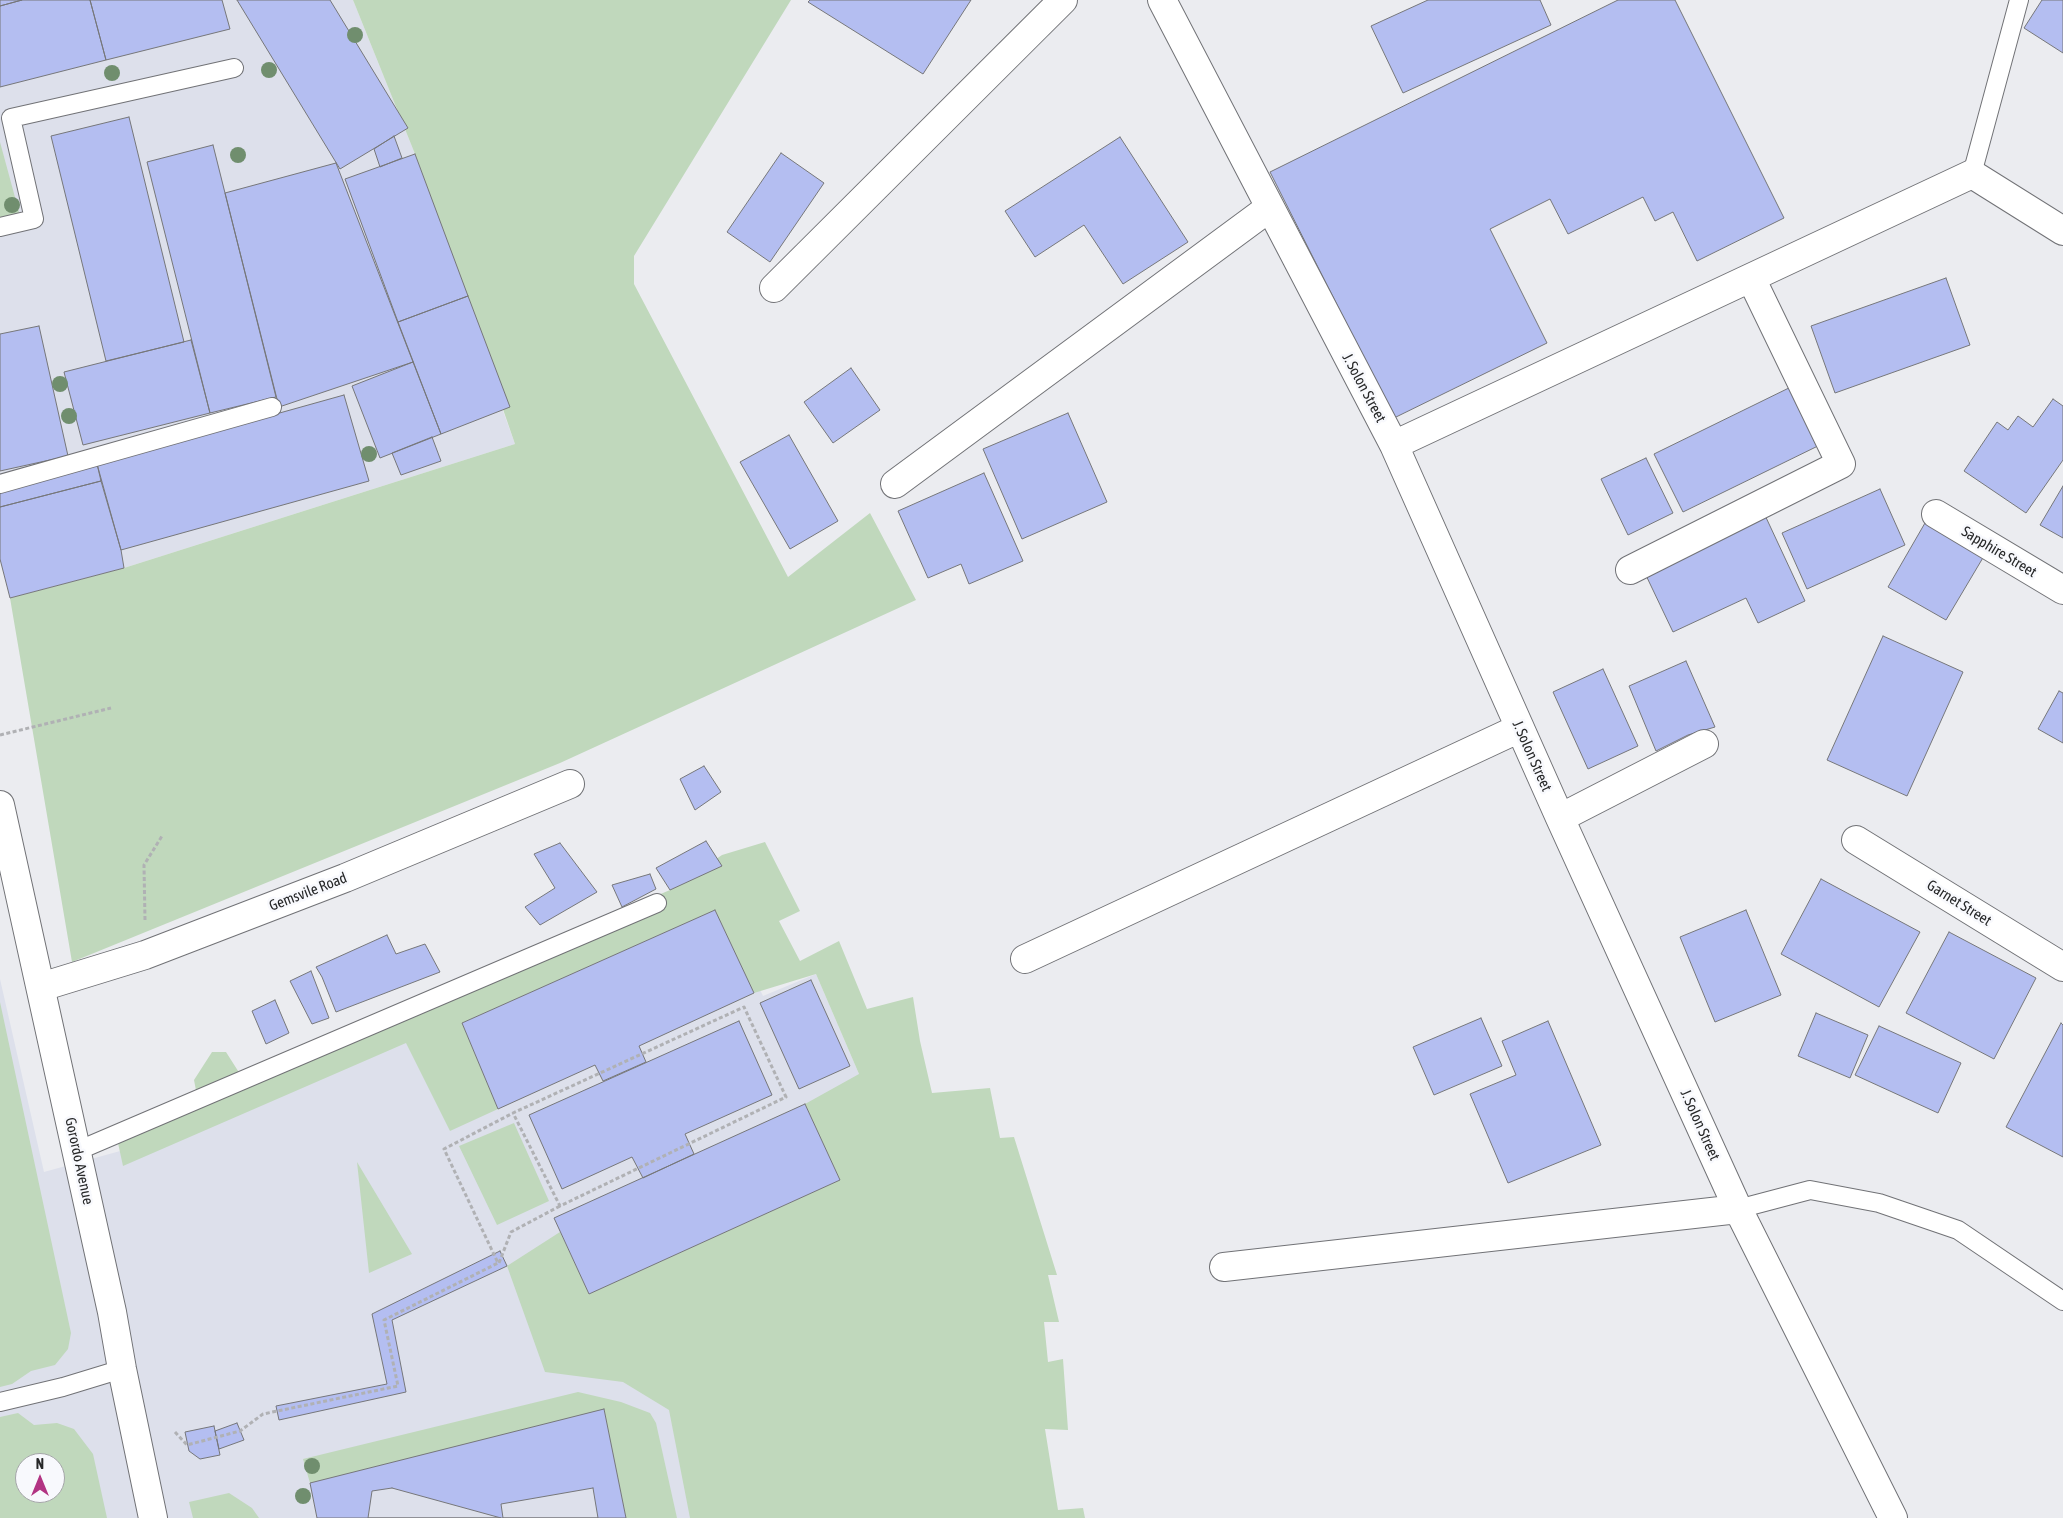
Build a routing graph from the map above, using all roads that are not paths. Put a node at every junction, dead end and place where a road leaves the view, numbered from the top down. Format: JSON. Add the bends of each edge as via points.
{"nodes":[{"id":1,"x":1063,"y":0,"type":"edge"},
{"id":2,"x":1162,"y":0,"type":"edge"},
{"id":3,"x":2019,"y":0,"type":"edge"},
{"id":4,"x":234,"y":68,"type":"dead end"},
{"id":5,"x":1972,"y":174,"type":"junction"},
{"id":6,"x":1269,"y":208,"type":"junction"},
{"id":7,"x":0,"y":227,"type":"edge"},
{"id":8,"x":2063,"y":231,"type":"edge"},
{"id":9,"x":1751,"y":278,"type":"junction"},
{"id":10,"x":774,"y":288,"type":"dead end"},
{"id":11,"x":272,"y":407,"type":"dead end"},
{"id":12,"x":1394,"y":445,"type":"junction"},
{"id":13,"x":0,"y":484,"type":"edge"},
{"id":14,"x":895,"y":484,"type":"dead end"},
{"id":15,"x":1936,"y":514,"type":"dead end"},
{"id":16,"x":1630,"y":570,"type":"dead end"},
{"id":17,"x":2063,"y":590,"type":"edge"},
{"id":18,"x":1520,"y":728,"type":"junction"},
{"id":19,"x":1704,"y":744,"type":"dead end"},
{"id":20,"x":570,"y":784,"type":"dead end"},
{"id":21,"x":0,"y":805,"type":"edge"},
{"id":22,"x":1560,"y":818,"type":"junction"},
{"id":23,"x":1856,"y":840,"type":"dead end"},
{"id":24,"x":657,"y":903,"type":"dead end"},
{"id":25,"x":1025,"y":959,"type":"dead end"},
{"id":26,"x":2063,"y":967,"type":"edge"},
{"id":27,"x":41,"y":988,"type":"junction"},
{"id":28,"x":77,"y":1151,"type":"junction"},
{"id":29,"x":1738,"y":1209,"type":"junction"},
{"id":30,"x":1224,"y":1267,"type":"dead end"},
{"id":31,"x":2063,"y":1301,"type":"edge"},
{"id":32,"x":122,"y":1369,"type":"junction"},
{"id":33,"x":0,"y":1402,"type":"edge"},
{"id":34,"x":153,"y":1518,"type":"edge"},
{"id":35,"x":1893,"y":1518,"type":"edge"}],
"edges":[{"from":1,"to":10,"type":"street"},
{"from":2,"to":6,"type":"street","name":"J. Solon Street"},
{"from":3,"to":5,"type":"lane"},
{"from":4,"to":7,"type":"lane","via":[[11,118],[34,219]]},
{"from":5,"to":8,"type":"street"},
{"from":5,"to":9,"type":"street"},
{"from":6,"to":12,"type":"street","name":"J. Solon Street"},
{"from":6,"to":14,"type":"street"},
{"from":9,"to":12,"type":"street"},
{"from":9,"to":16,"type":"street","via":[[1841,464]]},
{"from":11,"to":13,"type":"lane"},
{"from":12,"to":18,"type":"street","name":"J. Solon Street"},
{"from":15,"to":17,"type":"street","name":"Sapphire Street"},
{"from":18,"to":22,"type":"street","name":"J. Solon Street"},
{"from":18,"to":25,"type":"street"},
{"from":19,"to":22,"type":"street"},
{"from":20,"to":27,"type":"street","name":"Gemsvile Road","via":[[345,878],[145,955]]},
{"from":21,"to":27,"type":"street","name":"Gorordo Avenue"},
{"from":22,"to":29,"type":"street","name":"J. Solon Street"},
{"from":23,"to":26,"type":"street","name":"Garnet Street"},
{"from":24,"to":28,"type":"lane"},
{"from":27,"to":28,"type":"street","name":"Gorordo Avenue"},
{"from":28,"to":32,"type":"street","name":"Gorordo Avenue"},
{"from":29,"to":30,"type":"street"},
{"from":29,"to":31,"type":"lane","via":[[1810,1190],[1879,1203],[1958,1230]]},
{"from":29,"to":35,"type":"street","name":"J. Solon Street"},
{"from":32,"to":33,"type":"lane"},
{"from":32,"to":34,"type":"street","name":"Gorordo Avenue"}]}
